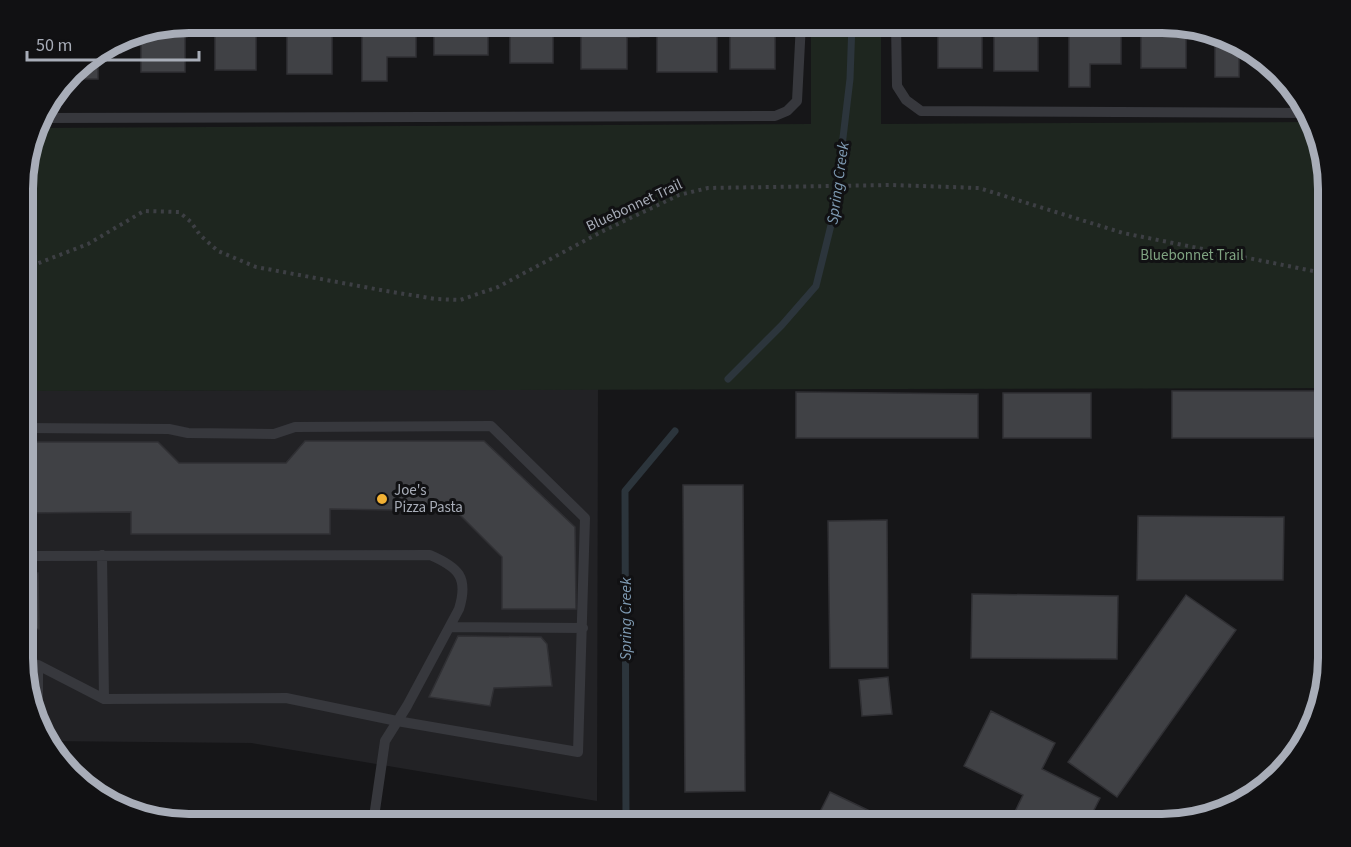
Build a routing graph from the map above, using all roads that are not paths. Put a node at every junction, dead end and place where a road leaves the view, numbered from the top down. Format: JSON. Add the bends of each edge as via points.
{"nodes":[{"id":1,"x":800,"y":33,"type":"edge"},
{"id":2,"x":896,"y":33,"type":"edge"},
{"id":3,"x":1298,"y":113,"type":"edge"},
{"id":4,"x":51,"y":117,"type":"edge"},
{"id":5,"x":33,"y":428,"type":"edge"},
{"id":6,"x":102,"y":555,"type":"junction"},
{"id":7,"x":33,"y":556,"type":"edge"},
{"id":8,"x":451,"y":627,"type":"junction"},
{"id":9,"x":583,"y":627,"type":"junction"},
{"id":10,"x":33,"y":666,"type":"edge"},
{"id":11,"x":38,"y":666,"type":"junction"},
{"id":12,"x":38,"y":696,"type":"edge"},
{"id":13,"x":104,"y":699,"type":"junction"},
{"id":14,"x":397,"y":721,"type":"junction"},
{"id":15,"x":374,"y":814,"type":"edge"}],
"edges":[{"from":1,"to":4,"type":"lane","via":[[797,101],[775,116]]},
{"from":2,"to":3,"type":"lane","via":[[897,86],[906,100],[921,111]]},
{"from":5,"to":9,"type":"lane","via":[[274,434],[295,427],[491,426],[585,518]]},
{"from":6,"to":7,"type":"lane"},
{"from":6,"to":8,"type":"lane","via":[[430,555],[451,564],[459,575],[464,593]]},
{"from":6,"to":13,"type":"lane"},
{"from":8,"to":9,"type":"lane"},
{"from":8,"to":14,"type":"lane"},
{"from":9,"to":14,"type":"lane","via":[[578,752]]},
{"from":10,"to":11,"type":"lane"},
{"from":11,"to":12,"type":"lane"},
{"from":11,"to":13,"type":"lane"},
{"from":13,"to":14,"type":"lane","via":[[286,698]]},
{"from":14,"to":15,"type":"lane","via":[[385,741]]}]}
